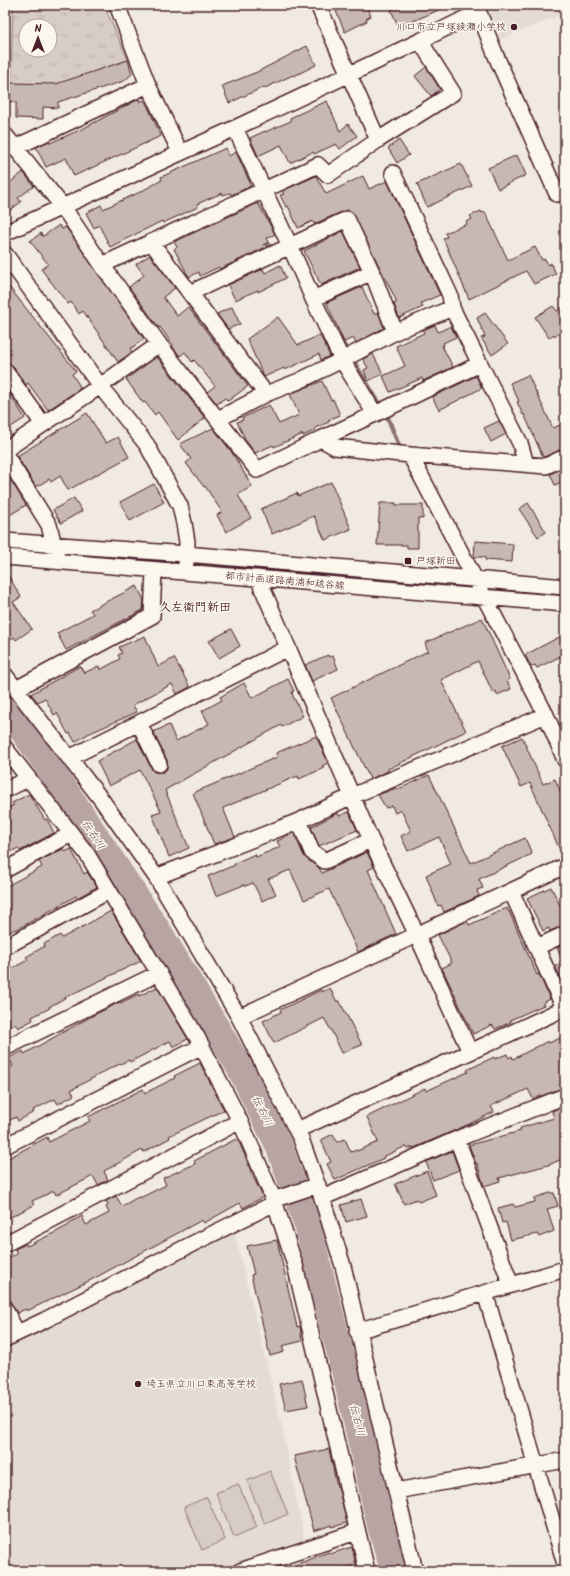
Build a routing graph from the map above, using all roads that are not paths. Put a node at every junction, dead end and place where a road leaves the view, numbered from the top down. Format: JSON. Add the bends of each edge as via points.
{"nodes":[{"id":1,"x":117,"y":5,"type":"edge"},
{"id":2,"x":318,"y":5,"type":"edge"},
{"id":3,"x":477,"y":8,"type":"edge"},
{"id":4,"x":420,"y":41,"type":"junction"},
{"id":5,"x":349,"y":74,"type":"junction"},
{"id":6,"x":148,"y":85,"type":"junction"},
{"id":7,"x":235,"y":128,"type":"junction"},
{"id":8,"x":5,"y":135,"type":"edge"},
{"id":9,"x":378,"y":140,"type":"junction"},
{"id":10,"x":14,"y":148,"type":"junction"},
{"id":11,"x":180,"y":152,"type":"junction"},
{"id":12,"x":394,"y":173,"type":"dead end"},
{"id":13,"x":263,"y":190,"type":"junction"},
{"id":14,"x":557,"y":194,"type":"dead end"},
{"id":15,"x":63,"y":207,"type":"junction"},
{"id":16,"x":5,"y":233,"type":"edge"},
{"id":17,"x":151,"y":242,"type":"junction"},
{"id":18,"x":290,"y":246,"type":"junction"},
{"id":19,"x":5,"y":254,"type":"edge"},
{"id":20,"x":102,"y":265,"type":"junction"},
{"id":21,"x":372,"y":272,"type":"junction"},
{"id":22,"x":190,"y":293,"type":"junction"},
{"id":23,"x":313,"y":299,"type":"junction"},
{"id":24,"x":452,"y":308,"type":"junction"},
{"id":25,"x":395,"y":332,"type":"junction"},
{"id":26,"x":159,"y":344,"type":"junction"},
{"id":27,"x":342,"y":360,"type":"junction"},
{"id":28,"x":480,"y":364,"type":"junction"},
{"id":29,"x":5,"y":371,"type":"edge"},
{"id":30,"x":100,"y":386,"type":"junction"},
{"id":31,"x":266,"y":394,"type":"junction"},
{"id":32,"x":375,"y":414,"type":"junction"},
{"id":33,"x":218,"y":419,"type":"junction"},
{"id":34,"x":43,"y":424,"type":"junction"},
{"id":35,"x":322,"y":439,"type":"junction"},
{"id":36,"x":5,"y":450,"type":"edge"},
{"id":37,"x":5,"y":454,"type":"edge"},
{"id":38,"x":410,"y":455,"type":"junction"},
{"id":39,"x":565,"y":457,"type":"edge"},
{"id":40,"x":526,"y":464,"type":"junction"},
{"id":41,"x":5,"y":541,"type":"edge"},
{"id":42,"x":55,"y":545,"type":"junction"},
{"id":43,"x":186,"y":554,"type":"junction"},
{"id":44,"x":5,"y":557,"type":"edge"},
{"id":45,"x":56,"y":562,"type":"junction"},
{"id":46,"x":154,"y":570,"type":"junction"},
{"id":47,"x":186,"y":572,"type":"junction"},
{"id":48,"x":258,"y":578,"type":"junction"},
{"id":49,"x":475,"y":579,"type":"junction"},
{"id":50,"x":565,"y":587,"type":"edge"},
{"id":51,"x":485,"y":598,"type":"junction"},
{"id":52,"x":565,"y":604,"type":"edge"},
{"id":53,"x":288,"y":648,"type":"junction"},
{"id":54,"x":5,"y":675,"type":"edge"},
{"id":55,"x":16,"y":690,"type":"junction"},
{"id":56,"x":546,"y":715,"type":"junction"},
{"id":57,"x":139,"y":723,"type":"junction"},
{"id":58,"x":5,"y":748,"type":"edge"},
{"id":59,"x":69,"y":758,"type":"junction"},
{"id":60,"x":565,"y":760,"type":"edge"},
{"id":61,"x":159,"y":764,"type":"dead end"},
{"id":62,"x":28,"y":779,"type":"junction"},
{"id":63,"x":5,"y":790,"type":"edge"},
{"id":64,"x":352,"y":796,"type":"junction"},
{"id":65,"x":299,"y":821,"type":"junction"},
{"id":66,"x":71,"y":834,"type":"junction"},
{"id":67,"x":370,"y":840,"type":"junction"},
{"id":68,"x":565,"y":866,"type":"edge"},
{"id":69,"x":5,"y":870,"type":"edge"},
{"id":70,"x":156,"y":877,"type":"junction"},
{"id":71,"x":109,"y":891,"type":"junction"},
{"id":72,"x":511,"y":891,"type":"junction"},
{"id":73,"x":565,"y":934,"type":"edge"},
{"id":74,"x":417,"y":935,"type":"junction"},
{"id":75,"x":537,"y":946,"type":"junction"},
{"id":76,"x":5,"y":947,"type":"edge"},
{"id":77,"x":159,"y":973,"type":"junction"},
{"id":78,"x":565,"y":1008,"type":"edge"},
{"id":79,"x":239,"y":1017,"type":"junction"},
{"id":80,"x":202,"y":1046,"type":"junction"},
{"id":81,"x":5,"y":1048,"type":"edge"},
{"id":82,"x":470,"y":1052,"type":"junction"},
{"id":83,"x":565,"y":1096,"type":"edge"},
{"id":84,"x":240,"y":1121,"type":"junction"},
{"id":85,"x":297,"y":1130,"type":"junction"},
{"id":86,"x":457,"y":1139,"type":"junction"},
{"id":87,"x":5,"y":1146,"type":"edge"},
{"id":88,"x":320,"y":1191,"type":"junction"},
{"id":89,"x":274,"y":1202,"type":"junction"},
{"id":90,"x":5,"y":1244,"type":"edge"},
{"id":91,"x":565,"y":1269,"type":"edge"},
{"id":92,"x":511,"y":1285,"type":"junction"},
{"id":93,"x":485,"y":1293,"type":"junction"},
{"id":94,"x":5,"y":1309,"type":"edge"},
{"id":95,"x":358,"y":1332,"type":"junction"},
{"id":96,"x":11,"y":1336,"type":"edge"},
{"id":97,"x":565,"y":1460,"type":"edge"},
{"id":98,"x":535,"y":1465,"type":"junction"},
{"id":99,"x":396,"y":1491,"type":"junction"},
{"id":100,"x":356,"y":1532,"type":"junction"},
{"id":101,"x":565,"y":1564,"type":"edge"},
{"id":102,"x":268,"y":1567,"type":"edge"},
{"id":103,"x":240,"y":1571,"type":"edge"},
{"id":104,"x":366,"y":1571,"type":"edge"},
{"id":105,"x":415,"y":1571,"type":"edge"}],
"edges":[{"from":1,"to":6,"type":"street"},
{"from":2,"to":5,"type":"street"},
{"from":3,"to":4,"type":"street"},
{"from":3,"to":14,"type":"street"},
{"from":4,"to":5,"type":"street"},
{"from":4,"to":9,"type":"street","via":[[453,93]]},
{"from":5,"to":7,"type":"street"},
{"from":5,"to":9,"type":"street"},
{"from":6,"to":10,"type":"street"},
{"from":6,"to":11,"type":"street"},
{"from":7,"to":11,"type":"street"},
{"from":7,"to":13,"type":"street"},
{"from":8,"to":10,"type":"street"},
{"from":9,"to":13,"type":"street","via":[[328,175],[318,165]]},
{"from":10,"to":15,"type":"street"},
{"from":11,"to":15,"type":"street"},
{"from":12,"to":24,"type":"street","via":[[450,295]]},
{"from":13,"to":17,"type":"street"},
{"from":13,"to":18,"type":"street"},
{"from":15,"to":16,"type":"street"},
{"from":15,"to":20,"type":"street"},
{"from":17,"to":20,"type":"street"},
{"from":17,"to":22,"type":"street"},
{"from":18,"to":21,"type":"street","via":[[347,219]]},
{"from":18,"to":22,"type":"street"},
{"from":18,"to":23,"type":"street"},
{"from":19,"to":30,"type":"street"},
{"from":20,"to":26,"type":"street"},
{"from":21,"to":23,"type":"street"},
{"from":21,"to":25,"type":"street"},
{"from":22,"to":31,"type":"street"},
{"from":23,"to":27,"type":"street"},
{"from":24,"to":25,"type":"street"},
{"from":24,"to":28,"type":"street"},
{"from":25,"to":27,"type":"street"},
{"from":26,"to":30,"type":"street"},
{"from":26,"to":33,"type":"street"},
{"from":27,"to":31,"type":"street"},
{"from":27,"to":32,"type":"street"},
{"from":28,"to":32,"type":"street"},
{"from":28,"to":40,"type":"street","via":[[520,443]]},
{"from":29,"to":34,"type":"street"},
{"from":30,"to":34,"type":"street"},
{"from":30,"to":43,"type":"street","via":[[147,445],[180,506]]},
{"from":31,"to":33,"type":"street"},
{"from":32,"to":35,"type":"street"},
{"from":33,"to":35,"type":"street","via":[[257,470]]},
{"from":34,"to":36,"type":"street"},
{"from":35,"to":38,"type":"street","via":[[335,447]]},
{"from":37,"to":42,"type":"street","via":[[49,525]]},
{"from":38,"to":40,"type":"street"},
{"from":38,"to":49,"type":"street"},
{"from":39,"to":40,"type":"street","via":[[546,466]]},
{"from":41,"to":42,"type":"street","name":"都市計画道路南浦和越谷線"},
{"from":42,"to":43,"type":"street","name":"都市計画道路南浦和越谷線"},
{"from":42,"to":45,"type":"street"},
{"from":43,"to":47,"type":"street"},
{"from":43,"to":49,"type":"street","name":"都市計画道路南浦和越谷線"},
{"from":44,"to":45,"type":"street","name":"都市計画道路南浦和越谷線"},
{"from":45,"to":46,"type":"street","name":"都市計画道路南浦和越谷線"},
{"from":46,"to":47,"type":"street","name":"都市計画道路南浦和越谷線"},
{"from":46,"to":55,"type":"street","via":[[152,616]]},
{"from":47,"to":48,"type":"street","name":"都市計画道路南浦和越谷線"},
{"from":48,"to":51,"type":"street","name":"都市計画道路南浦和越谷線"},
{"from":48,"to":53,"type":"street"},
{"from":49,"to":50,"type":"street","name":"都市計画道路南浦和越谷線"},
{"from":49,"to":51,"type":"street"},
{"from":51,"to":52,"type":"street","name":"都市計画道路南浦和越谷線"},
{"from":51,"to":56,"type":"street"},
{"from":53,"to":57,"type":"street"},
{"from":53,"to":64,"type":"street"},
{"from":54,"to":55,"type":"street"},
{"from":55,"to":59,"type":"street"},
{"from":56,"to":60,"type":"street"},
{"from":56,"to":64,"type":"street"},
{"from":57,"to":59,"type":"street"},
{"from":57,"to":61,"type":"street"},
{"from":58,"to":62,"type":"street"},
{"from":59,"to":70,"type":"street"},
{"from":62,"to":63,"type":"street"},
{"from":62,"to":66,"type":"street"},
{"from":64,"to":65,"type":"street"},
{"from":64,"to":67,"type":"street"},
{"from":65,"to":67,"type":"street","via":[[312,852],[325,861]]},
{"from":65,"to":70,"type":"street"},
{"from":66,"to":69,"type":"street"},
{"from":66,"to":71,"type":"street"},
{"from":67,"to":74,"type":"street"},
{"from":68,"to":72,"type":"street"},
{"from":70,"to":79,"type":"street"},
{"from":71,"to":76,"type":"street"},
{"from":71,"to":77,"type":"street"},
{"from":72,"to":74,"type":"street"},
{"from":72,"to":75,"type":"street"},
{"from":73,"to":75,"type":"street"},
{"from":74,"to":79,"type":"street"},
{"from":74,"to":82,"type":"street"},
{"from":75,"to":78,"type":"street"},
{"from":77,"to":80,"type":"street"},
{"from":77,"to":81,"type":"street"},
{"from":78,"to":82,"type":"street"},
{"from":79,"to":85,"type":"street"},
{"from":80,"to":84,"type":"street"},
{"from":80,"to":87,"type":"street"},
{"from":82,"to":85,"type":"street"},
{"from":83,"to":86,"type":"street"},
{"from":84,"to":89,"type":"street"},
{"from":84,"to":90,"type":"street"},
{"from":85,"to":88,"type":"street"},
{"from":86,"to":88,"type":"street"},
{"from":86,"to":92,"type":"street"},
{"from":88,"to":89,"type":"street"},
{"from":88,"to":95,"type":"street","via":[[343,1266]]},
{"from":89,"to":96,"type":"street"},
{"from":89,"to":100,"type":"street","via":[[295,1265]]},
{"from":91,"to":92,"type":"street"},
{"from":92,"to":93,"type":"street"},
{"from":93,"to":95,"type":"street"},
{"from":93,"to":98,"type":"street"},
{"from":94,"to":96,"type":"street"},
{"from":95,"to":99,"type":"street"},
{"from":97,"to":98,"type":"street"},
{"from":98,"to":99,"type":"street"},
{"from":98,"to":101,"type":"street"},
{"from":99,"to":105,"type":"street"},
{"from":100,"to":102,"type":"street"},
{"from":100,"to":104,"type":"street"},
{"from":102,"to":103,"type":"street"}]}
